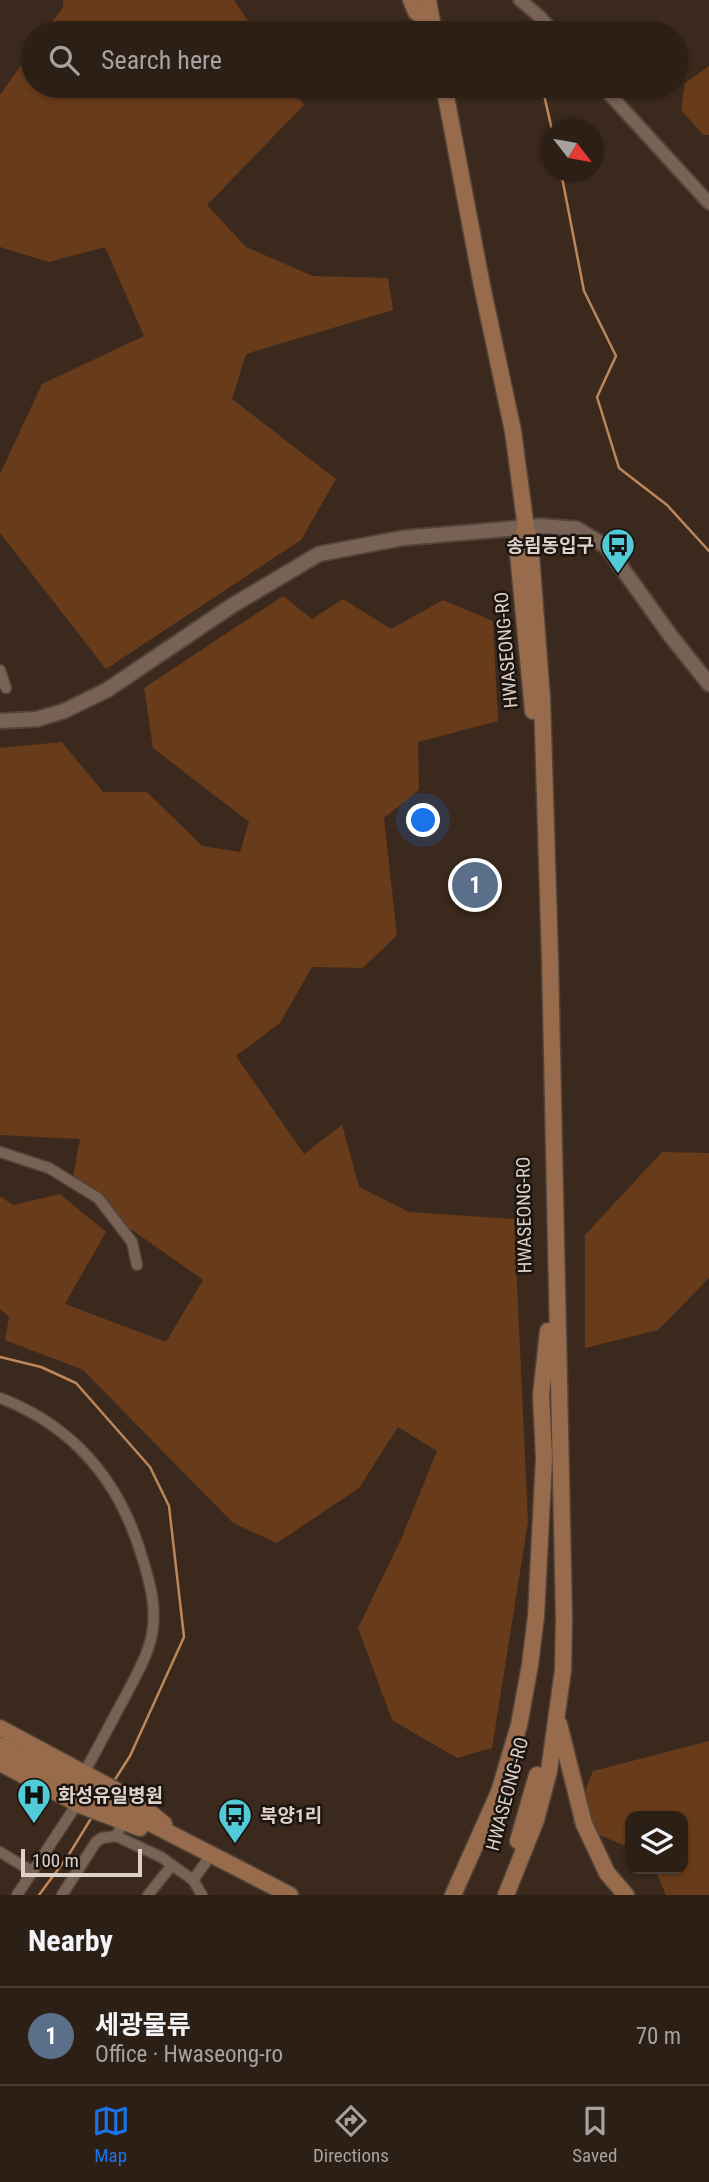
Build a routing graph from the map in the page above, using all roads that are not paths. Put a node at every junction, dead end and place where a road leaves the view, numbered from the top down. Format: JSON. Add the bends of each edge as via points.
{"nodes":[{"id":1,"x":411,"y":0,"type":"edge"},
{"id":2,"x":428,"y":0,"type":"edge"},
{"id":3,"x":520,"y":0,"type":"edge"},
{"id":4,"x":426,"y":21,"type":"edge"},
{"id":5,"x":432,"y":21,"type":"edge"},
{"id":6,"x":543,"y":21,"type":"edge"},
{"id":7,"x":446,"y":98,"type":"edge"},
{"id":8,"x":613,"y":98,"type":"edge"},
{"id":9,"x":709,"y":203,"type":"edge"},
{"id":10,"x":526,"y":528,"type":"junction"},
{"id":11,"x":0,"y":670,"type":"edge"},
{"id":12,"x":709,"y":684,"type":"edge"},
{"id":13,"x":6,"y":688,"type":"dead end"},
{"id":14,"x":0,"y":720,"type":"edge"},
{"id":15,"x":0,"y":1152,"type":"edge"},
{"id":16,"x":137,"y":1265,"type":"dead end"},
{"id":17,"x":548,"y":1331,"type":"junction"},
{"id":18,"x":0,"y":1398,"type":"edge"},
{"id":19,"x":557,"y":1717,"type":"junction"},
{"id":20,"x":0,"y":1728,"type":"edge"},
{"id":21,"x":0,"y":1746,"type":"edge"},
{"id":22,"x":0,"y":1763,"type":"edge"},
{"id":23,"x":83,"y":1790,"type":"junction"},
{"id":24,"x":536,"y":1820,"type":"junction"},
{"id":25,"x":118,"y":1822,"type":"junction"},
{"id":26,"x":188,"y":1843,"type":"junction"},
{"id":27,"x":0,"y":1852,"type":"edge"},
{"id":28,"x":211,"y":1855,"type":"junction"},
{"id":29,"x":172,"y":1865,"type":"junction"},
{"id":30,"x":33,"y":1872,"type":"junction"},
{"id":31,"x":193,"y":1880,"type":"junction"},
{"id":32,"x":16,"y":1895,"type":"edge"},
{"id":33,"x":62,"y":1895,"type":"edge"},
{"id":34,"x":148,"y":1895,"type":"edge"},
{"id":35,"x":202,"y":1895,"type":"edge"},
{"id":36,"x":290,"y":1895,"type":"edge"},
{"id":37,"x":453,"y":1895,"type":"edge"},
{"id":38,"x":496,"y":1895,"type":"edge"},
{"id":39,"x":506,"y":1895,"type":"edge"},
{"id":40,"x":514,"y":1895,"type":"edge"},
{"id":41,"x":626,"y":1895,"type":"edge"}],
"edges":[{"from":1,"to":4,"type":"main road"},
{"from":2,"to":5,"type":"main road"},
{"from":3,"to":6,"type":"street"},
{"from":7,"to":10,"type":"main road","name":"HWASEONG-RO","via":[[513,430]]},
{"from":8,"to":9,"type":"street"},
{"from":10,"to":12,"type":"main road","via":[[577,529],[607,547]]},
{"from":10,"to":14,"type":"main road","via":[[403,538],[319,554],[233,605],[107,690],[37,719]]},
{"from":10,"to":17,"type":"main road","name":"HWASEONG-RO","via":[[518,553],[533,718]]},
{"from":10,"to":19,"type":"main road","name":"HWASEONG-RO","via":[[542,698],[550,946],[565,1617]]},
{"from":11,"to":13,"type":"street"},
{"from":15,"to":16,"type":"street","via":[[49,1168],[97,1198],[132,1242]]},
{"from":17,"to":37,"type":"main road","via":[[541,1395],[543,1471],[530,1665],[519,1725],[499,1792]]},
{"from":17,"to":38,"type":"main road","name":"HWASEONG-RO","via":[[554,1657],[542,1758],[517,1847]]},
{"from":18,"to":23,"type":"street","via":[[54,1427],[97,1466],[130,1520],[148,1574],[153,1613],[150,1644]]},
{"from":19,"to":24,"type":"main road","name":"HWASEONG-RO"},
{"from":19,"to":41,"type":"main road","via":[[584,1824],[607,1873]]},
{"from":20,"to":23,"type":"main road"},
{"from":21,"to":23,"type":"main road"},
{"from":22,"to":23,"type":"main road"},
{"from":23,"to":25,"type":"main road"},
{"from":23,"to":26,"type":"main road","via":[[136,1801]]},
{"from":23,"to":30,"type":"street"},
{"from":24,"to":39,"type":"main road","name":"HWASEONG-RO"},
{"from":24,"to":40,"type":"main road","via":[[531,1852]]},
{"from":25,"to":26,"type":"main road"},
{"from":25,"to":29,"type":"street"},
{"from":25,"to":33,"type":"street","via":[[96,1842]]},
{"from":26,"to":28,"type":"main road"},
{"from":27,"to":30,"type":"street"},
{"from":28,"to":31,"type":"street"},
{"from":28,"to":36,"type":"main road"},
{"from":29,"to":31,"type":"street"},
{"from":29,"to":34,"type":"street"},
{"from":30,"to":32,"type":"street"},
{"from":31,"to":35,"type":"street"}]}
